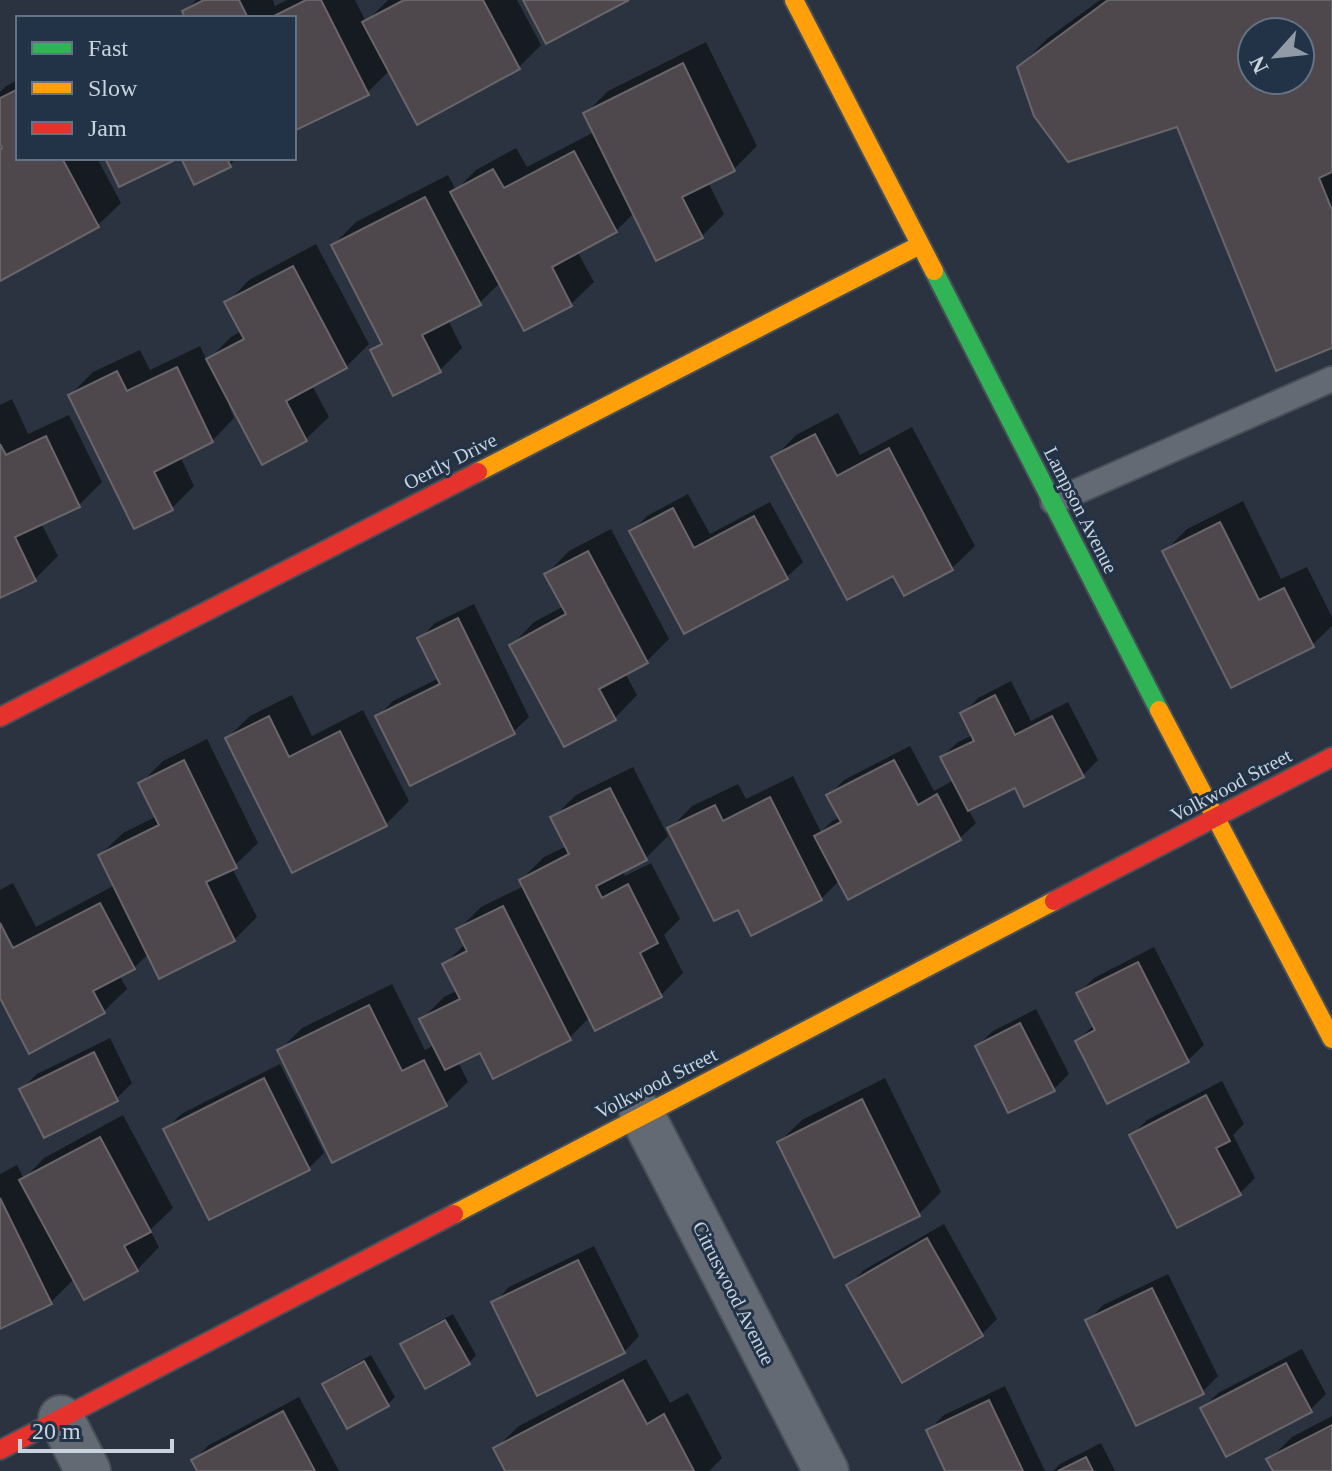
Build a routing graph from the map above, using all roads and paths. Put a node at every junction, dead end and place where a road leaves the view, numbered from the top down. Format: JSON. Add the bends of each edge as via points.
{"nodes":[{"id":1,"x":794,"y":0,"type":"edge"},
{"id":2,"x":920,"y":245,"type":"junction"},
{"id":3,"x":1332,"y":379,"type":"edge"},
{"id":4,"x":1053,"y":502,"type":"junction"},
{"id":5,"x":0,"y":717,"type":"edge"},
{"id":6,"x":1332,"y":757,"type":"edge"},
{"id":7,"x":1216,"y":818,"type":"junction"},
{"id":8,"x":1332,"y":1039,"type":"edge"},
{"id":9,"x":642,"y":1115,"type":"junction"},
{"id":10,"x":61,"y":1418,"type":"junction"},
{"id":11,"x":0,"y":1450,"type":"edge"},
{"id":12,"x":88,"y":1471,"type":"edge"},
{"id":13,"x":826,"y":1471,"type":"edge"}],
"edges":[{"from":1,"to":2,"type":"street","name":"Lampson Avenue"},
{"from":2,"to":4,"type":"street","name":"Lampson Avenue"},
{"from":2,"to":5,"type":"street","name":"Oertly Drive"},
{"from":3,"to":4,"type":"lane"},
{"from":4,"to":7,"type":"street","name":"Lampson Avenue"},
{"from":6,"to":7,"type":"street","name":"Volkwood Street"},
{"from":7,"to":8,"type":"street","name":"Lampson Avenue"},
{"from":7,"to":9,"type":"street","name":"Volkwood Street"},
{"from":9,"to":10,"type":"street","name":"Volkwood Street"},
{"from":9,"to":13,"type":"street","name":"Citruswood Avenue"},
{"from":10,"to":11,"type":"street","name":"Volkwood Street"},
{"from":10,"to":12,"type":"street"}]}
